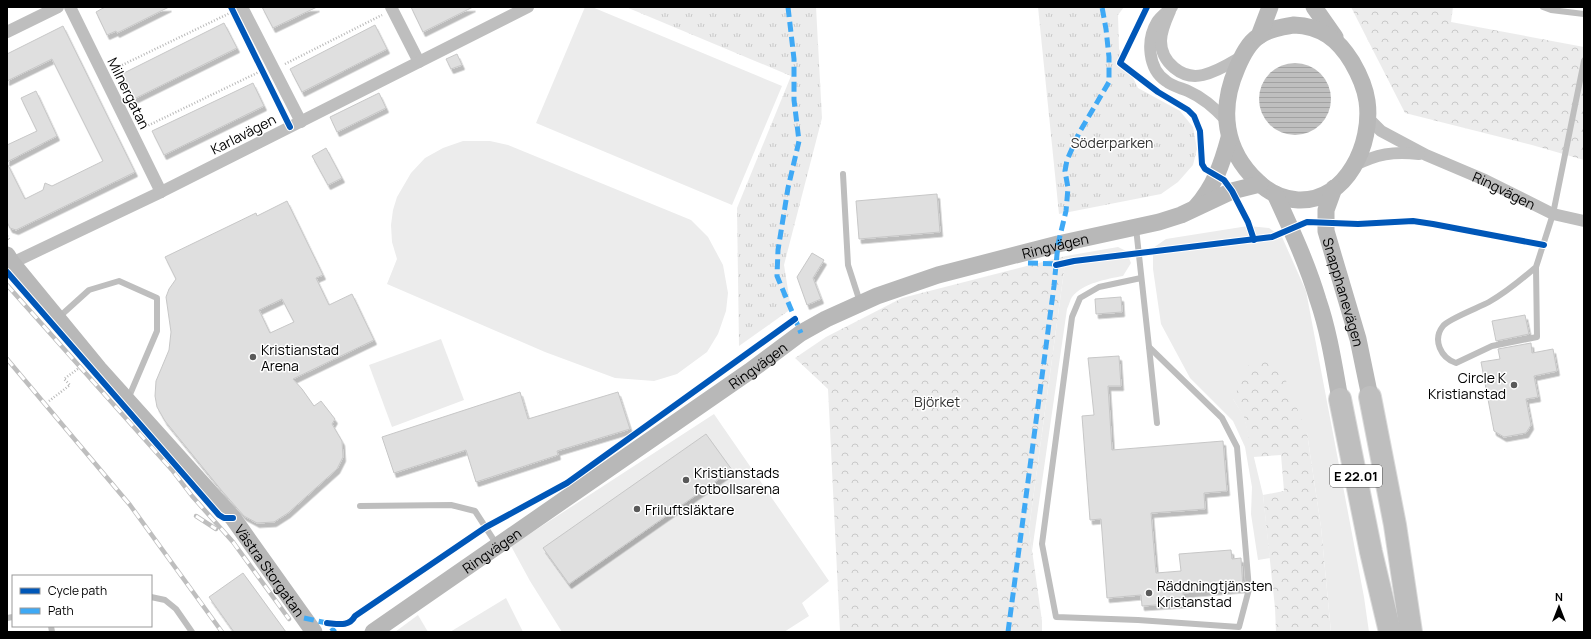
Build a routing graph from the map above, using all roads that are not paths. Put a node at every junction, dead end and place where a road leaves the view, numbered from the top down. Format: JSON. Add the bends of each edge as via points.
{"nodes":[{"id":1,"x":58,"y":7,"type":"edge"},
{"id":2,"x":70,"y":7,"type":"edge"},
{"id":3,"x":242,"y":7,"type":"edge"},
{"id":4,"x":528,"y":7,"type":"edge"},
{"id":5,"x":1270,"y":7,"type":"edge"},
{"id":6,"x":1314,"y":7,"type":"edge"},
{"id":7,"x":1543,"y":7,"type":"edge"},
{"id":8,"x":391,"y":8,"type":"edge"},
{"id":9,"x":1171,"y":8,"type":"edge"},
{"id":10,"x":1584,"y":14,"type":"edge"},
{"id":11,"x":7,"y":32,"type":"edge"},
{"id":12,"x":1259,"y":36,"type":"junction"},
{"id":13,"x":1338,"y":42,"type":"junction"},
{"id":14,"x":1241,"y":57,"type":"junction"},
{"id":15,"x":1584,"y":61,"type":"edge"},
{"id":16,"x":419,"y":62,"type":"junction"},
{"id":17,"x":1368,"y":118,"type":"junction"},
{"id":18,"x":1227,"y":121,"type":"junction"},
{"id":19,"x":301,"y":122,"type":"junction"},
{"id":20,"x":1229,"y":138,"type":"junction"},
{"id":21,"x":1426,"y":155,"type":"junction"},
{"id":22,"x":1353,"y":166,"type":"junction"},
{"id":23,"x":843,"y":174,"type":"dead end"},
{"id":24,"x":1260,"y":184,"type":"junction"},
{"id":25,"x":1334,"y":188,"type":"junction"},
{"id":26,"x":161,"y":192,"type":"junction"},
{"id":27,"x":1275,"y":194,"type":"junction"},
{"id":28,"x":1195,"y":209,"type":"junction"},
{"id":29,"x":1553,"y":214,"type":"junction"},
{"id":30,"x":1584,"y":221,"type":"edge"},
{"id":31,"x":1136,"y":228,"type":"junction"},
{"id":32,"x":9,"y":259,"type":"edge"},
{"id":33,"x":1536,"y":267,"type":"junction"},
{"id":34,"x":1141,"y":278,"type":"junction"},
{"id":35,"x":860,"y":303,"type":"junction"},
{"id":36,"x":58,"y":318,"type":"junction"},
{"id":37,"x":1148,"y":347,"type":"junction"},
{"id":38,"x":1370,"y":397,"type":"joint"},
{"id":39,"x":1340,"y":399,"type":"joint"},
{"id":40,"x":127,"y":400,"type":"junction"},
{"id":41,"x":1157,"y":423,"type":"dead end"},
{"id":42,"x":360,"y":506,"type":"dead end"},
{"id":43,"x":1395,"y":525,"type":"junction"},
{"id":44,"x":497,"y":545,"type":"junction"},
{"id":45,"x":1371,"y":552,"type":"junction"},
{"id":46,"x":152,"y":597,"type":"edge"},
{"id":47,"x":1239,"y":629,"type":"edge"},
{"id":48,"x":192,"y":632,"type":"edge"},
{"id":49,"x":314,"y":632,"type":"edge"},
{"id":50,"x":373,"y":632,"type":"edge"},
{"id":51,"x":1381,"y":632,"type":"edge"},
{"id":52,"x":1390,"y":632,"type":"edge"},
{"id":53,"x":1411,"y":632,"type":"edge"},
{"id":54,"x":1426,"y":632,"type":"edge"}],
"edges":[{"from":1,"to":11,"type":"street"},
{"from":2,"to":26,"type":"street","name":"Milnergatan"},
{"from":3,"to":19,"type":"street"},
{"from":4,"to":16,"type":"street","name":"Karlavägen"},
{"from":5,"to":12,"type":"street"},
{"from":6,"to":13,"type":"street"},
{"from":7,"to":10,"type":"lane"},
{"from":8,"to":16,"type":"street"},
{"from":9,"to":14,"type":"street","via":[[1161,41],[1167,59],[1178,72],[1187,76],[1202,76]]},
{"from":9,"to":18,"type":"street","via":[[1157,22],[1152,32],[1151,53],[1157,70],[1165,81],[1204,99]]},
{"from":12,"to":13,"type":"street","via":[[1283,27],[1305,26]]},
{"from":12,"to":14,"type":"street"},
{"from":13,"to":17,"type":"street","via":[[1358,72],[1364,87]]},
{"from":14,"to":18,"type":"street","via":[[1229,89]]},
{"from":15,"to":29,"type":"lane"},
{"from":16,"to":19,"type":"street","name":"Karlavägen"},
{"from":17,"to":21,"type":"street","name":"Ringvägen","via":[[1381,131]]},
{"from":17,"to":22,"type":"street","via":[[1365,139]]},
{"from":18,"to":20,"type":"street"},
{"from":19,"to":26,"type":"street","name":"Karlavägen"},
{"from":20,"to":24,"type":"street","via":[[1238,159]]},
{"from":20,"to":28,"type":"street","via":[[1211,188]]},
{"from":21,"to":22,"type":"street","name":"Ringvägen","via":[[1384,154]]},
{"from":21,"to":29,"type":"street","name":"Ringvägen","via":[[1485,180]]},
{"from":22,"to":25,"type":"street"},
{"from":23,"to":35,"type":"lane","via":[[848,265]]},
{"from":24,"to":27,"type":"street"},
{"from":24,"to":28,"type":"street","name":"Ringvägen","via":[[1232,191]]},
{"from":25,"to":27,"type":"street","via":[[1325,194],[1308,199],[1298,200]]},
{"from":25,"to":38,"type":"street","name":"Snapphanevägen","number":"E 22.01","via":[[1326,210],[1326,231],[1358,339]]},
{"from":26,"to":32,"type":"street","name":"Karlavägen"},
{"from":27,"to":39,"type":"street","name":"Snapphanevägen","number":"E 22.01","via":[[1300,248],[1319,300]]},
{"from":28,"to":31,"type":"street","name":"Ringvägen"},
{"from":29,"to":30,"type":"street","name":"Ringvägen"},
{"from":29,"to":33,"type":"lane"},
{"from":31,"to":34,"type":"lane"},
{"from":31,"to":35,"type":"street","name":"Ringvägen","via":[[1058,244],[938,275]]},
{"from":32,"to":36,"type":"street","name":"Västra Storgatan"},
{"from":33,"to":33,"type":"lane","via":[[1537,336],[1492,346],[1456,363],[1450,361],[1444,355],[1438,341],[1444,324],[1513,288]]},
{"from":34,"to":37,"type":"lane"},
{"from":34,"to":47,"type":"lane","via":[[1100,287],[1080,298],[1072,317],[1042,544],[1056,617],[1138,620]]},
{"from":35,"to":44,"type":"street","name":"Ringvägen","via":[[801,333],[750,372]]},
{"from":36,"to":40,"type":"street","name":"Västra Storgatan"},
{"from":36,"to":40,"type":"lane","via":[[89,290],[119,281],[156,298],[156,331]]},
{"from":37,"to":41,"type":"lane"},
{"from":37,"to":47,"type":"lane","via":[[1222,418],[1237,447],[1249,589]]},
{"from":38,"to":43,"type":"highway","number":"E 22.01"},
{"from":39,"to":45,"type":"highway","number":"E 22.01"},
{"from":40,"to":49,"type":"street","name":"Västra Storgatan","via":[[233,518]]},
{"from":42,"to":44,"type":"lane","via":[[451,505],[475,512]]},
{"from":43,"to":53,"type":"highway","number":"E 22.01"},
{"from":43,"to":54,"type":"highway"},
{"from":44,"to":50,"type":"street","name":"Ringvägen"},
{"from":45,"to":51,"type":"highway"},
{"from":45,"to":52,"type":"highway","number":"E 22.01"},
{"from":46,"to":48,"type":"lane","via":[[165,600],[176,609]]}]}
